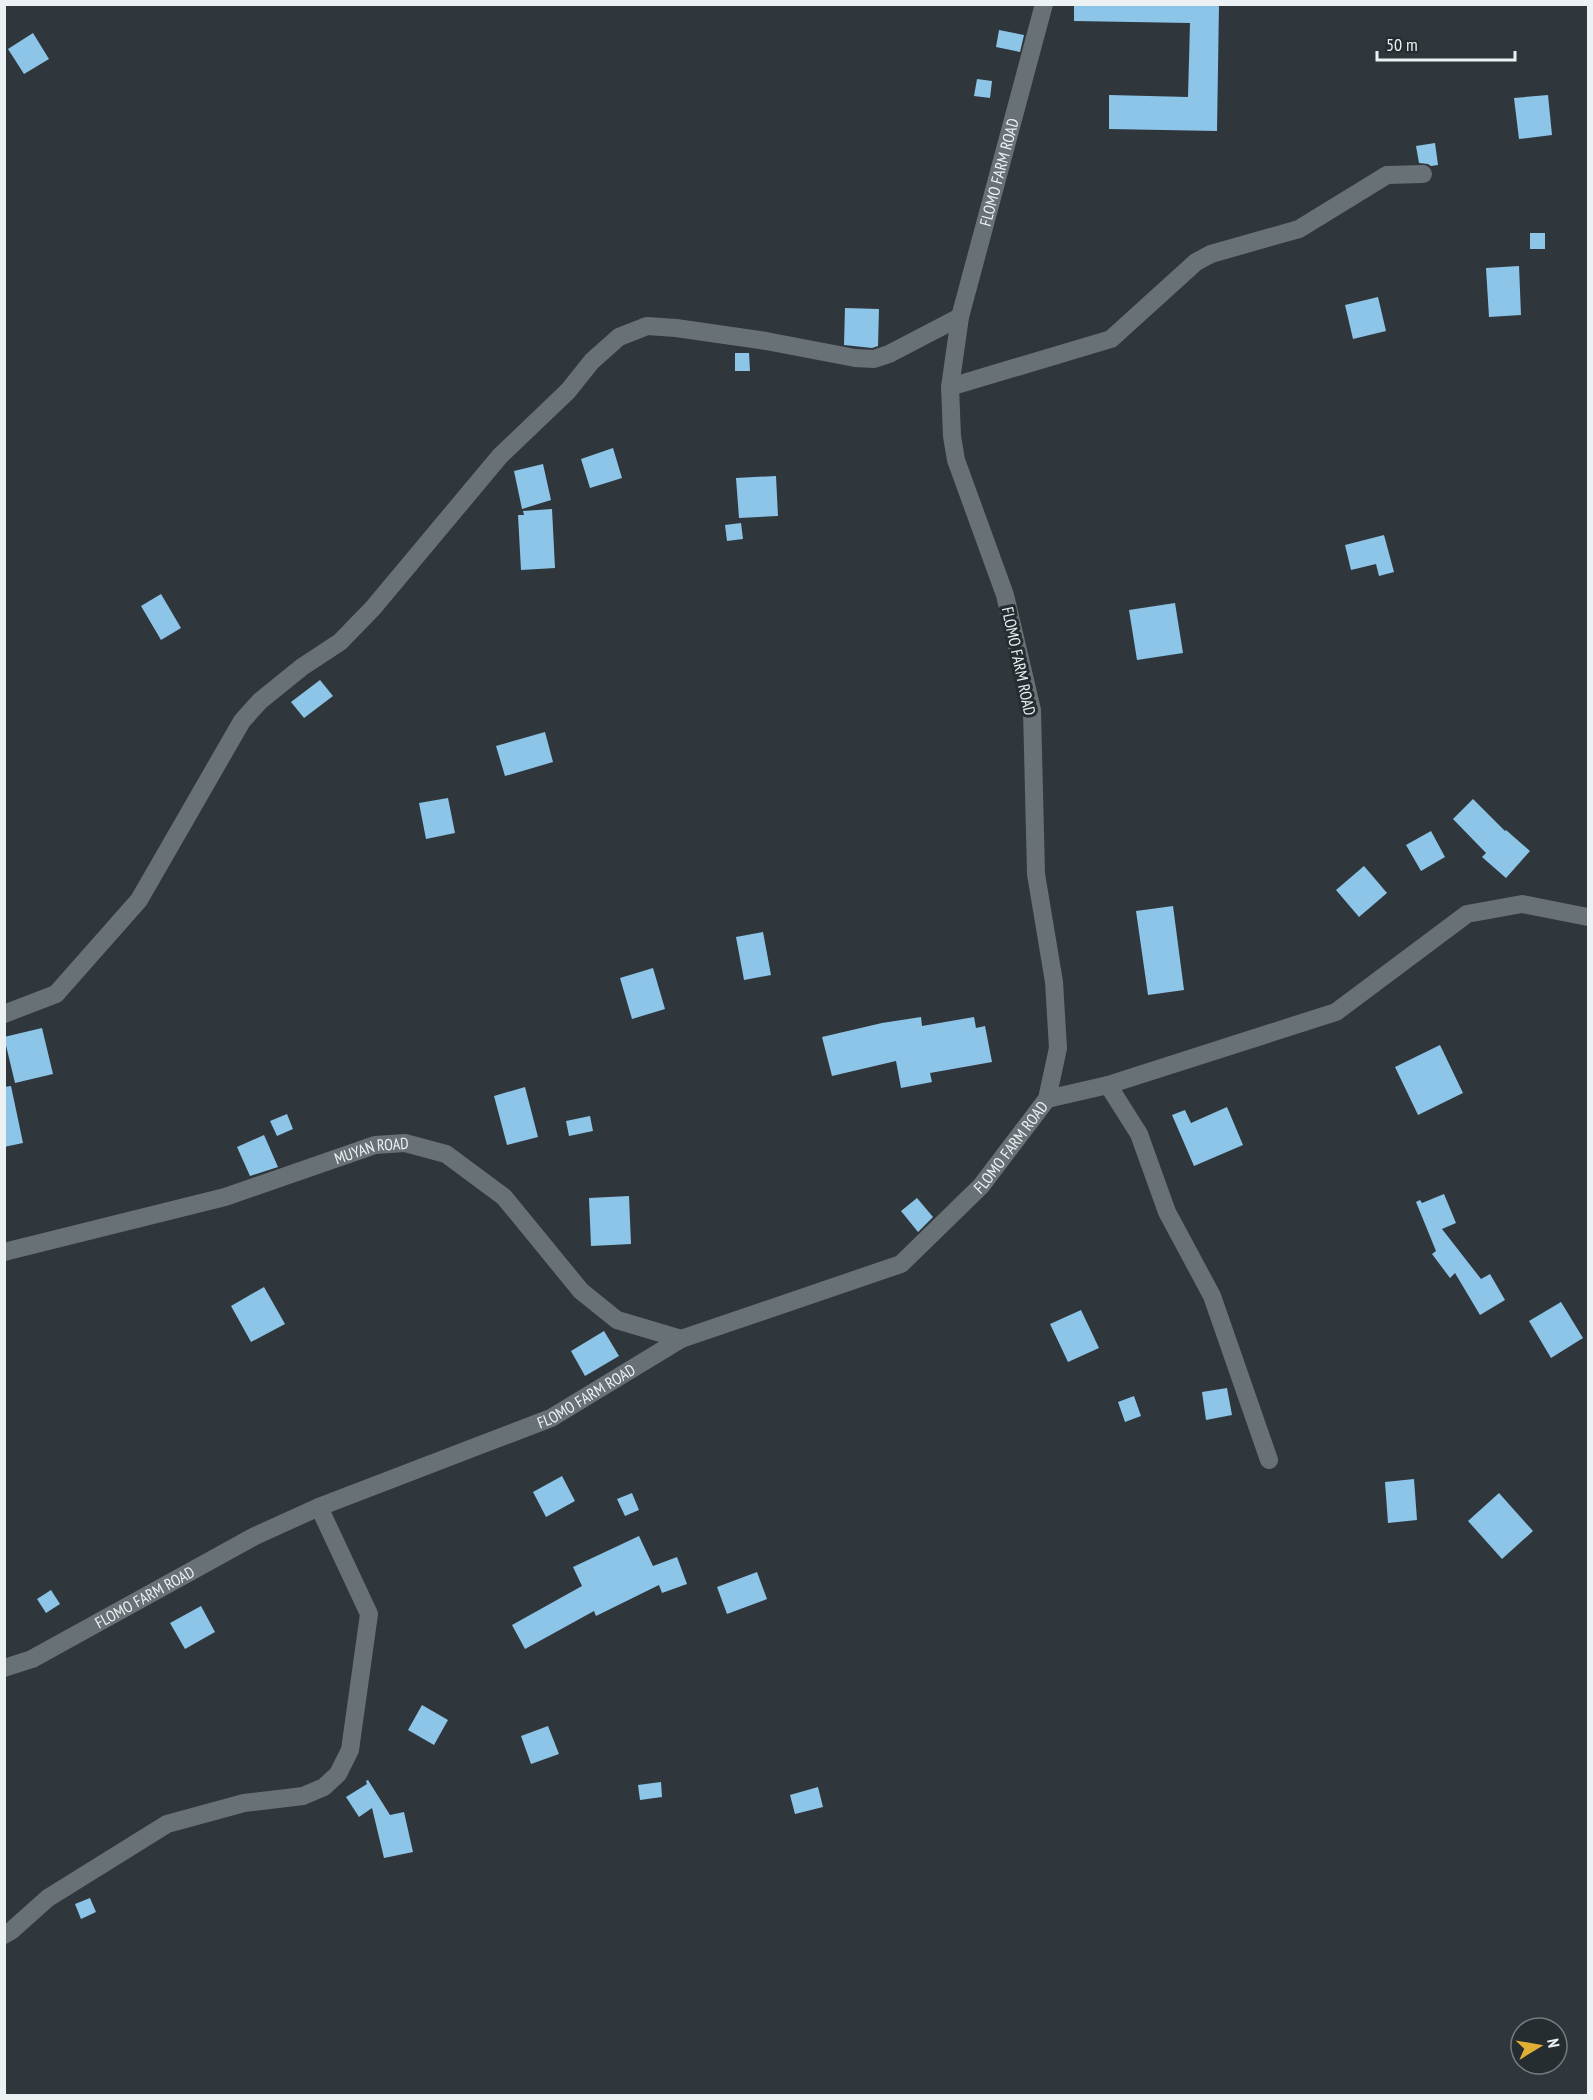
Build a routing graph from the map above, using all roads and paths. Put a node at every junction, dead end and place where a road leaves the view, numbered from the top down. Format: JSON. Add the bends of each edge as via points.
{"nodes":[{"id":1,"x":1044,"y":4,"type":"edge"},
{"id":2,"x":1423,"y":174,"type":"dead end"},
{"id":3,"x":960,"y":317,"type":"junction"},
{"id":4,"x":950,"y":387,"type":"junction"},
{"id":5,"x":1588,"y":916,"type":"edge"},
{"id":6,"x":4,"y":1014,"type":"edge"},
{"id":7,"x":1107,"y":1085,"type":"junction"},
{"id":8,"x":1047,"y":1099,"type":"junction"},
{"id":9,"x":4,"y":1252,"type":"edge"},
{"id":10,"x":681,"y":1339,"type":"junction"},
{"id":11,"x":1269,"y":1460,"type":"dead end"},
{"id":12,"x":319,"y":1507,"type":"junction"},
{"id":13,"x":4,"y":1668,"type":"edge"},
{"id":14,"x":4,"y":1935,"type":"edge"}],
"edges":[{"from":1,"to":3,"type":"street","name":"FLOMO FARM ROAD"},
{"from":2,"to":4,"type":"street","via":[[1387,175],[1299,229],[1211,254],[1196,262],[1111,339]]},
{"from":3,"to":4,"type":"street","name":"FLOMO FARM ROAD"},
{"from":3,"to":6,"type":"street","via":[[874,359],[676,328],[647,326],[619,338],[500,456],[374,608],[340,642],[302,667],[242,721],[139,900],[56,994]]},
{"from":4,"to":8,"type":"street","name":"FLOMO FARM ROAD","via":[[956,460],[1005,595],[1032,710],[1036,874],[1054,982],[1058,1048]]},
{"from":5,"to":7,"type":"street","via":[[1522,904],[1467,915],[1336,1012]]},
{"from":7,"to":8,"type":"street"},
{"from":7,"to":11,"type":"street","via":[[1139,1134],[1167,1212],[1212,1296]]},
{"from":8,"to":10,"type":"street","name":"FLOMO FARM ROAD","via":[[981,1186],[901,1264]]},
{"from":9,"to":10,"type":"street","name":"MUYAN ROAD","via":[[225,1197],[375,1145],[405,1143],[446,1154],[504,1197],[581,1291],[617,1320]]},
{"from":10,"to":12,"type":"street","name":"FLOMO FARM ROAD","via":[[551,1418]]},
{"from":12,"to":13,"type":"street","name":"FLOMO FARM ROAD","via":[[255,1536],[32,1659]]},
{"from":12,"to":14,"type":"street","via":[[369,1614],[350,1750],[338,1774],[324,1787],[303,1796],[244,1803],[167,1824],[48,1898]]}]}
